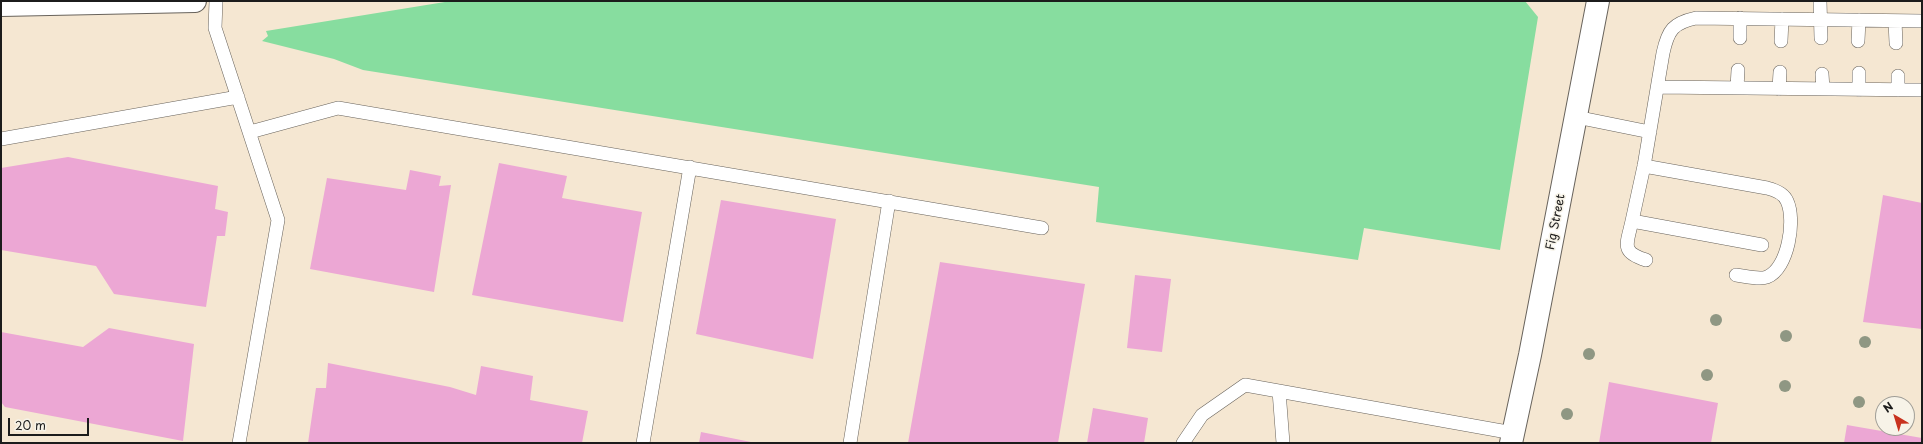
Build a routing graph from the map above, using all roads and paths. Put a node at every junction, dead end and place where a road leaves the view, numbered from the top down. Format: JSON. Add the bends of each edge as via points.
{"nodes":[{"id":1,"x":195,"y":1,"type":"edge"},
{"id":2,"x":216,"y":1,"type":"edge"},
{"id":3,"x":1598,"y":1,"type":"edge"},
{"id":4,"x":1820,"y":1,"type":"edge"},
{"id":5,"x":1,"y":5,"type":"edge"},
{"id":6,"x":1740,"y":18,"type":"junction"},
{"id":7,"x":1782,"y":19,"type":"junction"},
{"id":8,"x":1820,"y":19,"type":"junction"},
{"id":9,"x":1859,"y":20,"type":"junction"},
{"id":10,"x":1895,"y":21,"type":"junction"},
{"id":11,"x":1922,"y":21,"type":"edge"},
{"id":12,"x":1740,"y":38,"type":"dead end"},
{"id":13,"x":1821,"y":38,"type":"dead end"},
{"id":14,"x":1781,"y":41,"type":"dead end"},
{"id":15,"x":1858,"y":41,"type":"dead end"},
{"id":16,"x":1896,"y":43,"type":"dead end"},
{"id":17,"x":1738,"y":70,"type":"dead end"},
{"id":18,"x":1780,"y":72,"type":"dead end"},
{"id":19,"x":1859,"y":73,"type":"dead end"},
{"id":20,"x":1822,"y":74,"type":"dead end"},
{"id":21,"x":1898,"y":76,"type":"dead end"},
{"id":22,"x":1658,"y":87,"type":"junction"},
{"id":23,"x":1737,"y":88,"type":"junction"},
{"id":24,"x":1779,"y":89,"type":"junction"},
{"id":25,"x":1823,"y":89,"type":"junction"},
{"id":26,"x":1859,"y":90,"type":"junction"},
{"id":27,"x":1898,"y":90,"type":"junction"},
{"id":28,"x":1922,"y":90,"type":"edge"},
{"id":29,"x":238,"y":97,"type":"junction"},
{"id":30,"x":1576,"y":117,"type":"junction"},
{"id":31,"x":250,"y":132,"type":"junction"},
{"id":32,"x":1650,"y":132,"type":"junction"},
{"id":33,"x":1,"y":139,"type":"edge"},
{"id":34,"x":1644,"y":166,"type":"junction"},
{"id":35,"x":690,"y":167,"type":"junction"},
{"id":36,"x":889,"y":201,"type":"junction"},
{"id":37,"x":1632,"y":221,"type":"junction"},
{"id":38,"x":1042,"y":228,"type":"dead end"},
{"id":39,"x":1762,"y":245,"type":"dead end"},
{"id":40,"x":1646,"y":260,"type":"dead end"},
{"id":41,"x":1736,"y":275,"type":"dead end"},
{"id":42,"x":1279,"y":391,"type":"junction"},
{"id":43,"x":1512,"y":438,"type":"edge"},
{"id":44,"x":239,"y":443,"type":"edge"},
{"id":45,"x":644,"y":443,"type":"edge"},
{"id":46,"x":850,"y":443,"type":"edge"},
{"id":47,"x":1183,"y":443,"type":"edge"},
{"id":48,"x":1283,"y":443,"type":"edge"}],
"edges":[{"from":1,"to":5,"type":"street"},
{"from":2,"to":29,"type":"lane","via":[[215,28]]},
{"from":3,"to":30,"type":"street","name":"Fig Street"},
{"from":4,"to":8,"type":"lane"},
{"from":6,"to":7,"type":"lane"},
{"from":6,"to":12,"type":"lane"},
{"from":6,"to":22,"type":"lane","via":[[1696,18],[1682,21],[1673,27],[1666,39]]},
{"from":7,"to":8,"type":"lane"},
{"from":7,"to":14,"type":"lane"},
{"from":8,"to":9,"type":"lane"},
{"from":8,"to":13,"type":"lane"},
{"from":9,"to":10,"type":"lane"},
{"from":9,"to":15,"type":"lane"},
{"from":10,"to":11,"type":"lane"},
{"from":10,"to":16,"type":"lane"},
{"from":17,"to":23,"type":"lane"},
{"from":18,"to":24,"type":"lane"},
{"from":19,"to":26,"type":"lane"},
{"from":20,"to":25,"type":"lane"},
{"from":21,"to":27,"type":"lane"},
{"from":22,"to":23,"type":"lane"},
{"from":22,"to":32,"type":"lane"},
{"from":23,"to":24,"type":"lane"},
{"from":24,"to":25,"type":"lane"},
{"from":25,"to":26,"type":"lane"},
{"from":26,"to":27,"type":"lane"},
{"from":27,"to":28,"type":"lane"},
{"from":29,"to":31,"type":"lane"},
{"from":29,"to":33,"type":"lane"},
{"from":30,"to":32,"type":"lane"},
{"from":30,"to":43,"type":"street","name":"Fig Street"},
{"from":31,"to":35,"type":"lane","via":[[338,108]]},
{"from":31,"to":44,"type":"lane","via":[[278,220]]},
{"from":32,"to":34,"type":"lane"},
{"from":34,"to":37,"type":"lane"},
{"from":34,"to":41,"type":"lane","via":[[1767,188],[1783,196],[1790,211],[1790,236],[1786,255],[1780,266],[1765,278]]},
{"from":35,"to":36,"type":"lane"},
{"from":35,"to":45,"type":"lane"},
{"from":36,"to":38,"type":"lane"},
{"from":36,"to":46,"type":"lane"},
{"from":37,"to":39,"type":"lane"},
{"from":37,"to":40,"type":"lane","via":[[1628,250],[1632,256]]},
{"from":42,"to":43,"type":"lane"},
{"from":42,"to":47,"type":"lane","via":[[1245,385],[1202,415]]},
{"from":42,"to":48,"type":"lane"}]}
